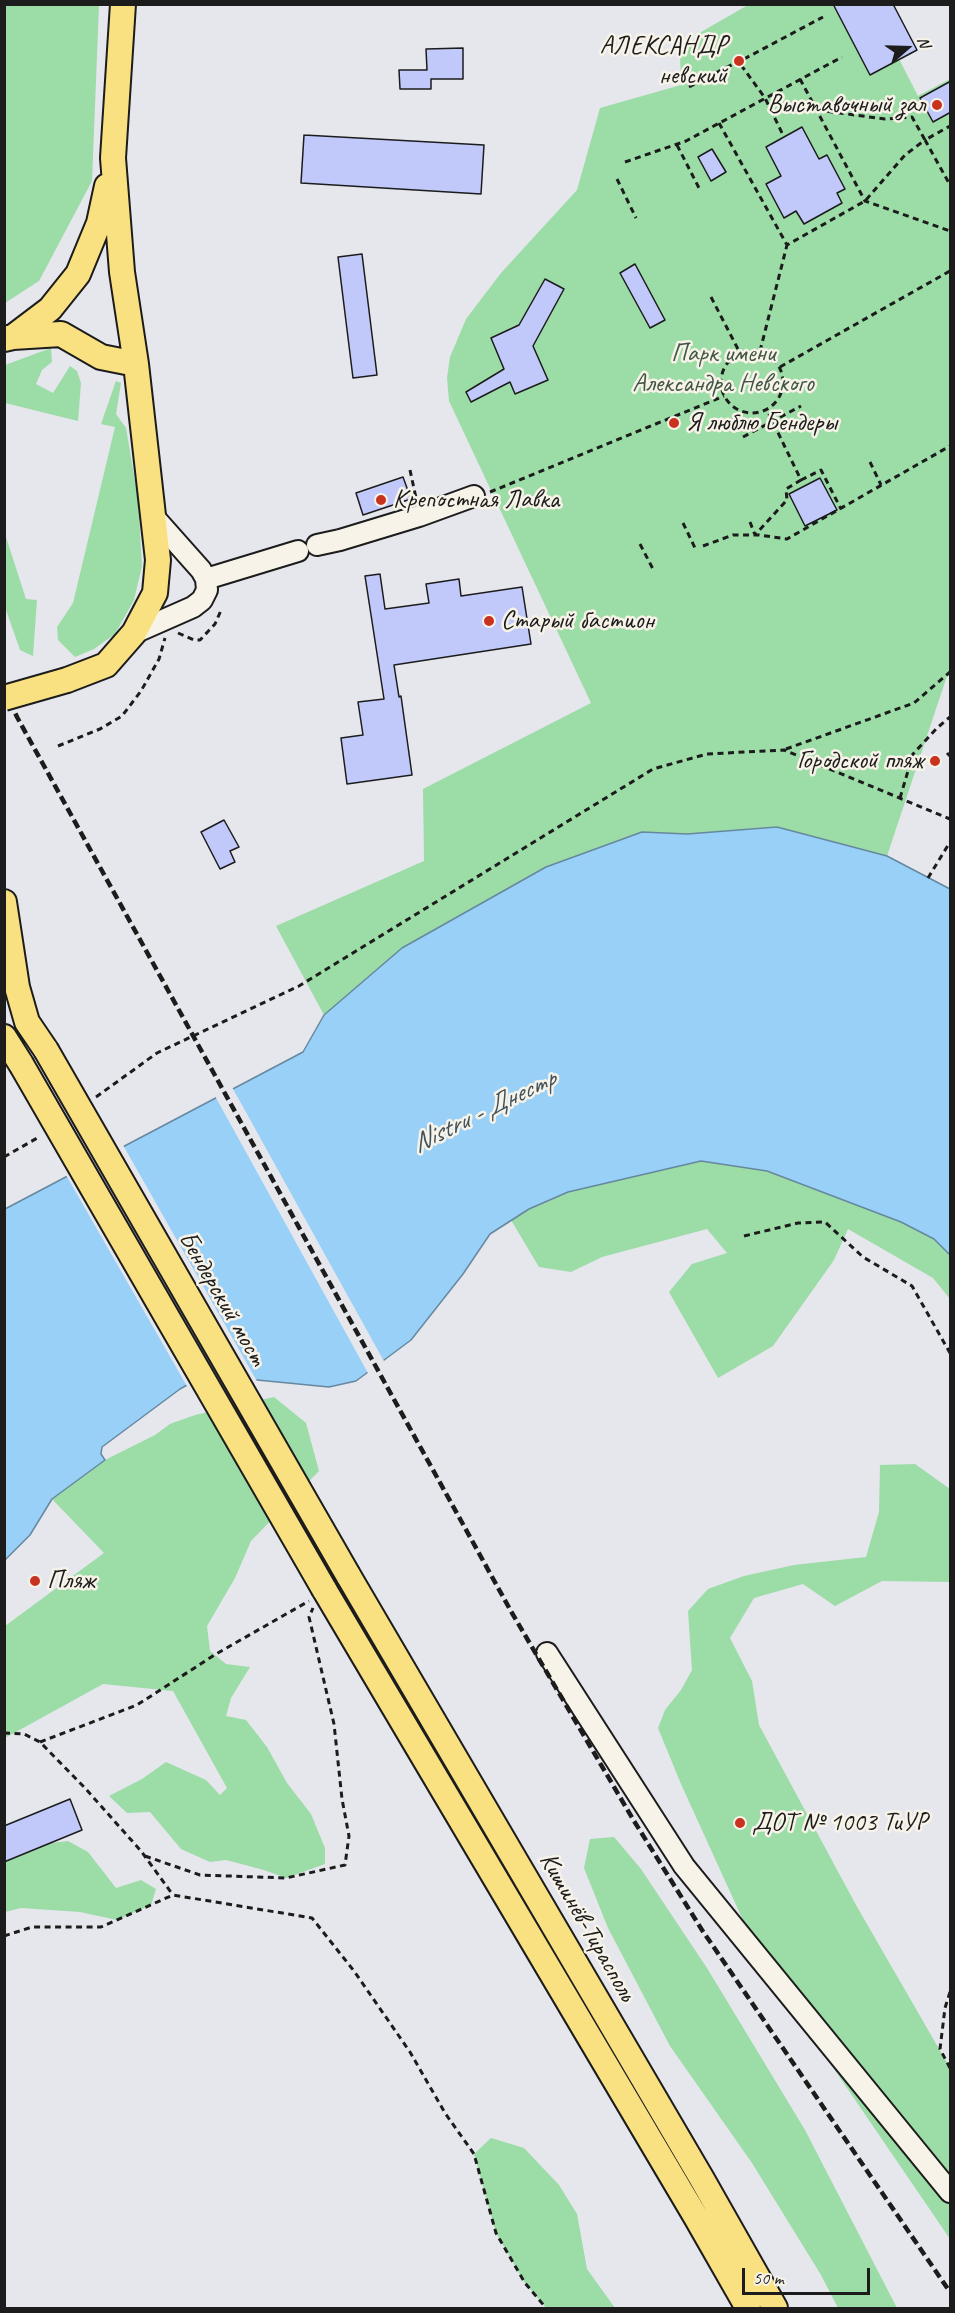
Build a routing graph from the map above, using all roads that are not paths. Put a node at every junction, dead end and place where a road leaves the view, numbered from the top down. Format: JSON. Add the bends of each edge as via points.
{"nodes":[{"id":1,"x":123,"y":4,"type":"edge"},
{"id":2,"x":113,"y":158,"type":"junction"},
{"id":3,"x":9,"y":338,"type":"edge"},
{"id":4,"x":136,"y":364,"type":"junction"},
{"id":5,"x":481,"y":494,"type":"road end"},
{"id":6,"x":153,"y":516,"type":"junction"},
{"id":7,"x":206,"y":579,"type":"junction"},
{"id":8,"x":134,"y":633,"type":"junction"},
{"id":9,"x":4,"y":699,"type":"edge"},
{"id":10,"x":4,"y":902,"type":"edge"},
{"id":11,"x":4,"y":1037,"type":"edge"},
{"id":12,"x":348,"y":1575,"type":"joint"},
{"id":13,"x":547,"y":1653,"type":"dead end"},
{"id":14,"x":951,"y":2192,"type":"edge"},
{"id":15,"x":748,"y":2308,"type":"edge"},
{"id":16,"x":775,"y":2308,"type":"edge"}],
"edges":[{"from":1,"to":2,"type":"main road"},
{"from":2,"to":3,"type":"main road","via":[[99,223],[78,274],[50,309]]},
{"from":2,"to":4,"type":"main road","via":[[122,272]]},
{"from":3,"to":4,"type":"main road","via":[[60,334],[101,357]]},
{"from":4,"to":6,"type":"main road"},
{"from":5,"to":7,"type":"lane"},
{"from":6,"to":7,"type":"lane"},
{"from":6,"to":8,"type":"main road","via":[[158,560],[155,593]]},
{"from":7,"to":8,"type":"lane","via":[[207,590],[193,607]]},
{"from":8,"to":9,"type":"main road","bridge":true,"via":[[106,665]]},
{"from":10,"to":12,"type":"main road","name":"Бендерский мост","bridge":true,"via":[[17,987],[27,1022]]},
{"from":11,"to":15,"type":"main road","name":"Кишинёв-Тирасполь","bridge":true,"via":[[321,1592]]},
{"from":12,"to":16,"type":"main road","name":"Кишинёв-Тирасполь"},
{"from":13,"to":14,"type":"lane","via":[[684,1866]]}]}
